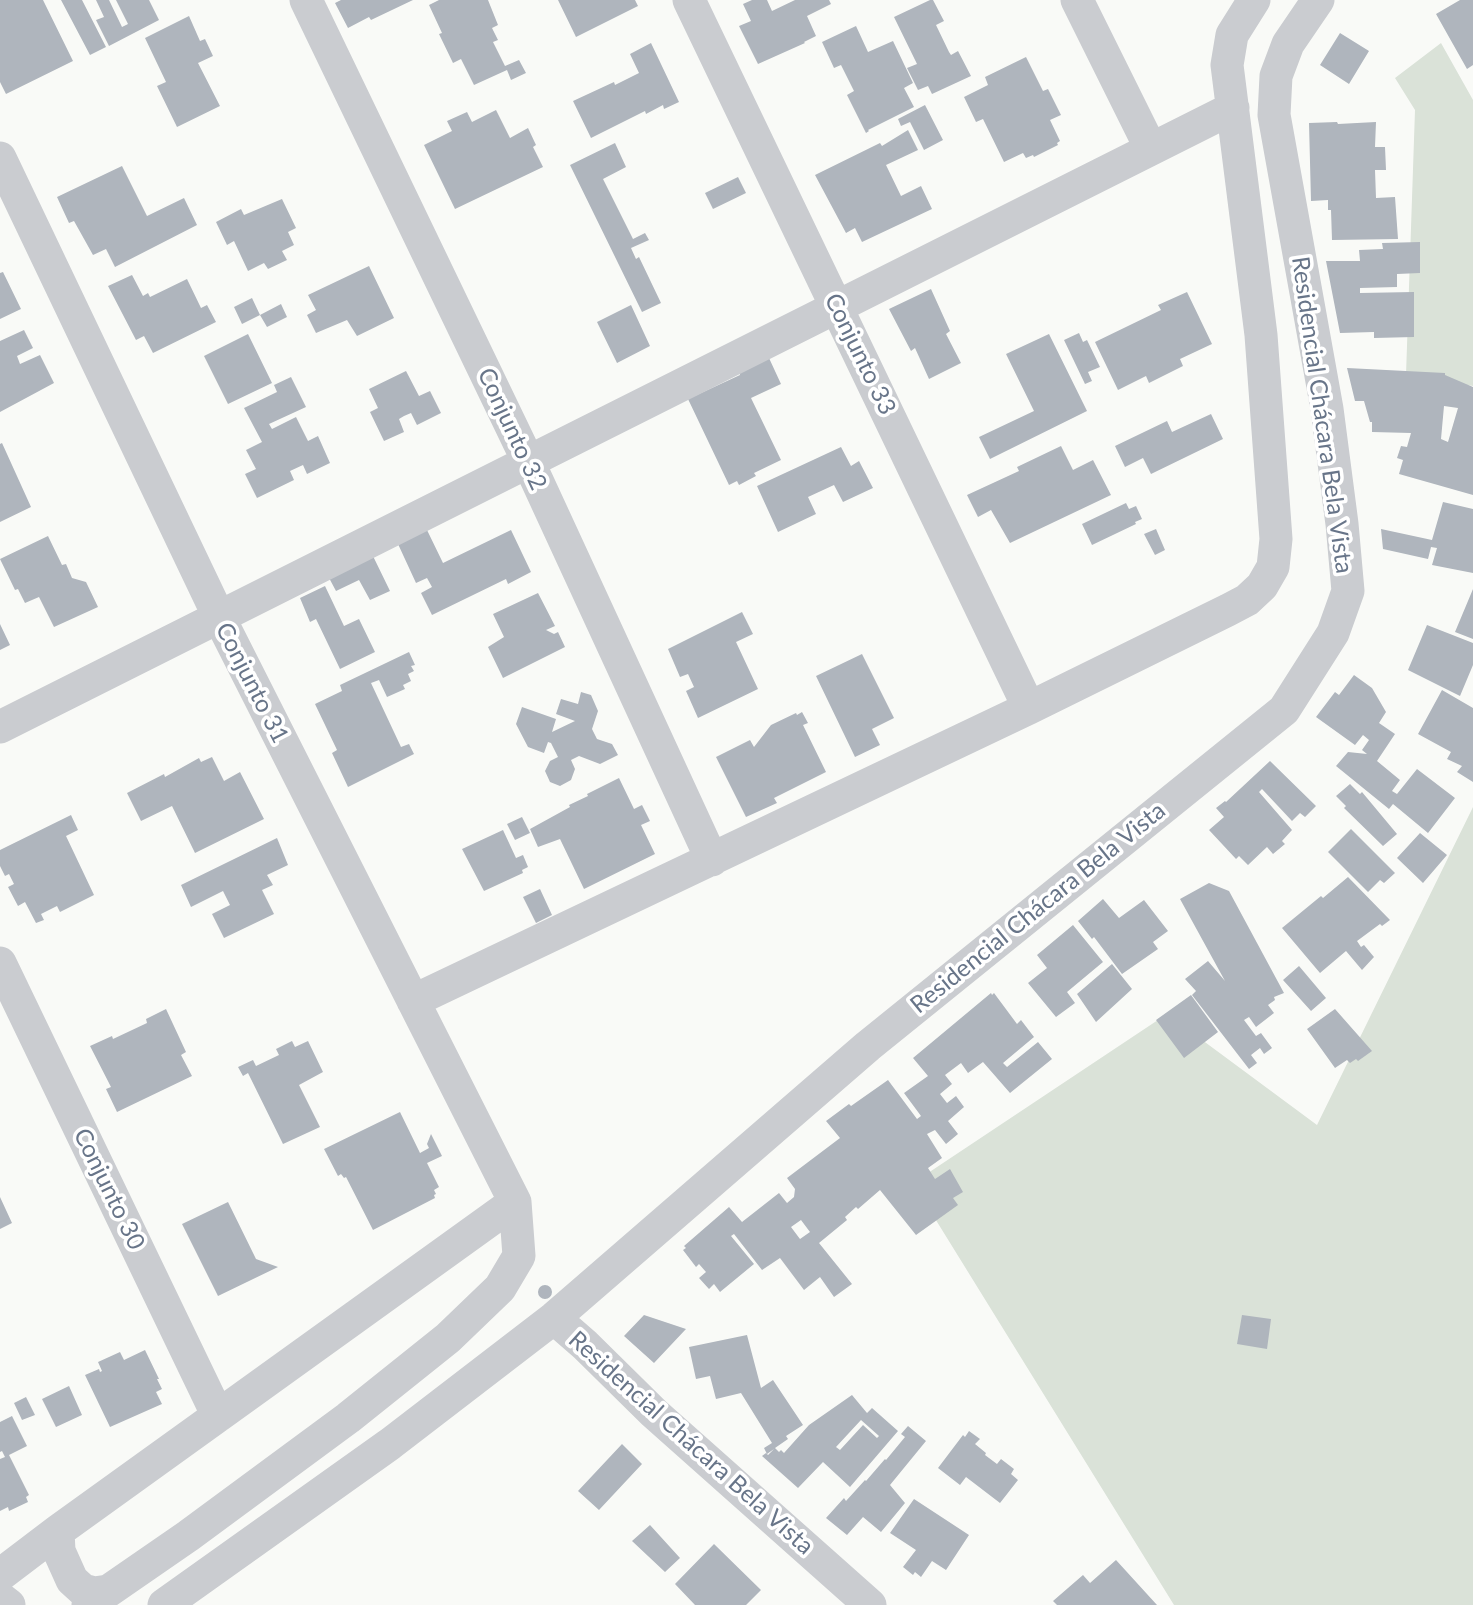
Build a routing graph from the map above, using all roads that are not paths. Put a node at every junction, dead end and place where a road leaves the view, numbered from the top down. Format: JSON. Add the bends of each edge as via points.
{"nodes":[{"id":1,"x":306,"y":0,"type":"edge"},
{"id":2,"x":689,"y":0,"type":"edge"},
{"id":3,"x":1077,"y":0,"type":"edge"},
{"id":4,"x":1254,"y":0,"type":"edge"},
{"id":5,"x":1318,"y":0,"type":"edge"},
{"id":6,"x":1233,"y":108,"type":"junction"},
{"id":7,"x":1151,"y":149,"type":"junction"},
{"id":8,"x":0,"y":158,"type":"edge"},
{"id":9,"x":837,"y":307,"type":"junction"},
{"id":10,"x":528,"y":461,"type":"junction"},
{"id":11,"x":219,"y":617,"type":"junction"},
{"id":12,"x":1028,"y":708,"type":"junction"},
{"id":13,"x":0,"y":727,"type":"edge"},
{"id":14,"x":712,"y":860,"type":"junction"},
{"id":15,"x":0,"y":963,"type":"edge"},
{"id":16,"x":413,"y":1001,"type":"junction"},
{"id":17,"x":515,"y":1202,"type":"junction"},
{"id":18,"x":555,"y":1318,"type":"junction"},
{"id":19,"x":218,"y":1416,"type":"junction"},
{"id":20,"x":58,"y":1531,"type":"junction"},
{"id":21,"x":0,"y":1575,"type":"edge"},
{"id":22,"x":0,"y":1598,"type":"edge"},
{"id":23,"x":98,"y":1598,"type":"edge"},
{"id":24,"x":9,"y":1605,"type":"edge"},
{"id":25,"x":164,"y":1605,"type":"edge"},
{"id":26,"x":870,"y":1605,"type":"edge"}],
"edges":[{"from":1,"to":10,"type":"street","name":"Conjunto 32"},
{"from":2,"to":9,"type":"street","name":"Conjunto 33"},
{"from":3,"to":7,"type":"street"},
{"from":4,"to":6,"type":"street","via":[[1232,35],[1227,65]]},
{"from":5,"to":18,"type":"street","name":"Residencial Chácara Bela Vista","via":[[1288,44],[1276,76],[1273,115],[1327,409],[1342,524],[1348,592],[1333,633],[1283,710],[868,1046]]},
{"from":6,"to":7,"type":"street"},
{"from":6,"to":12,"type":"street","via":[[1261,335],[1276,539],[1273,567],[1247,600]]},
{"from":7,"to":9,"type":"street"},
{"from":8,"to":11,"type":"street","name":"Conjunto 31"},
{"from":9,"to":10,"type":"street"},
{"from":9,"to":12,"type":"street","name":"Conjunto 33"},
{"from":10,"to":11,"type":"street"},
{"from":10,"to":14,"type":"street","name":"Conjunto 32"},
{"from":11,"to":13,"type":"street"},
{"from":11,"to":16,"type":"street","name":"Conjunto 31"},
{"from":12,"to":14,"type":"street"},
{"from":14,"to":16,"type":"street"},
{"from":15,"to":19,"type":"street","name":"Conjunto 30"},
{"from":16,"to":17,"type":"street","name":"Conjunto 31"},
{"from":17,"to":19,"type":"street"},
{"from":17,"to":23,"type":"street","via":[[519,1256],[500,1288],[448,1338],[348,1418]]},
{"from":18,"to":25,"type":"street","via":[[390,1444]]},
{"from":18,"to":26,"type":"street","name":"Residencial Chácara Bela Vista","via":[[654,1413]]},
{"from":19,"to":20,"type":"street"},
{"from":20,"to":21,"type":"street"},
{"from":20,"to":23,"type":"street","via":[[59,1550],[72,1580]]},
{"from":22,"to":24,"type":"street"}]}
